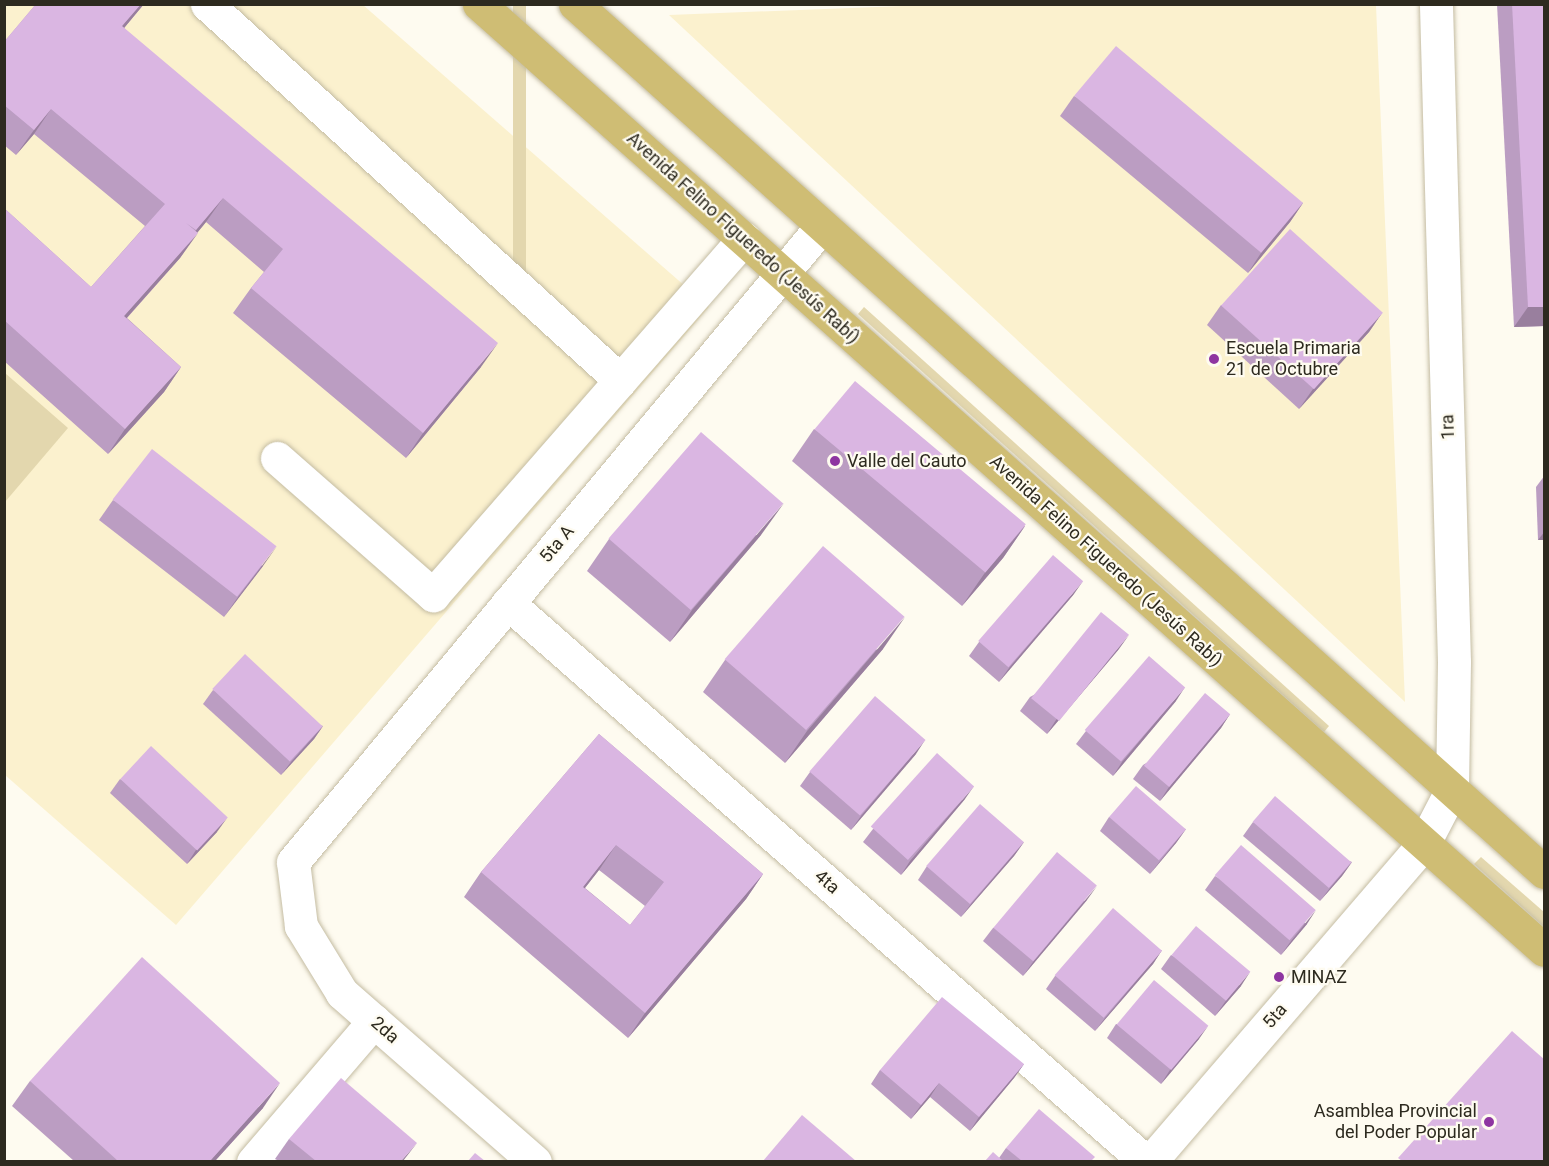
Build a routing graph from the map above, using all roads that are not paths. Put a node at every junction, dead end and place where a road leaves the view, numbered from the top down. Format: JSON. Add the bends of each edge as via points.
{"nodes":[{"id":1,"x":207,"y":4,"type":"edge"},
{"id":2,"x":479,"y":4,"type":"edge"},
{"id":3,"x":575,"y":4,"type":"edge"},
{"id":4,"x":1436,"y":4,"type":"edge"},
{"id":5,"x":822,"y":226,"type":"junction"},
{"id":6,"x":744,"y":239,"type":"junction"},
{"id":7,"x":782,"y":274,"type":"junction"},
{"id":8,"x":620,"y":380,"type":"junction"},
{"id":9,"x":277,"y":458,"type":"dead end"},
{"id":10,"x":508,"y":603,"type":"junction"},
{"id":11,"x":1452,"y":789,"type":"junction"},
{"id":12,"x":1424,"y":843,"type":"junction"},
{"id":13,"x":293,"y":862,"type":"joint"},
{"id":14,"x":1545,"y":872,"type":"edge"},
{"id":15,"x":1545,"y":950,"type":"edge"},
{"id":16,"x":374,"y":1021,"type":"junction"},
{"id":17,"x":253,"y":1161,"type":"edge"},
{"id":18,"x":535,"y":1161,"type":"edge"},
{"id":19,"x":1148,"y":1161,"type":"edge"}],
"edges":[{"from":1,"to":8,"type":"street"},
{"from":2,"to":6,"type":"main road","name":"Avenida Felino Figueredo (Jesús Rabí)"},
{"from":3,"to":5,"type":"main road"},
{"from":4,"to":11,"type":"street","name":"1ra","via":[[1454,662]]},
{"from":5,"to":7,"type":"street","name":"5ta A"},
{"from":5,"to":11,"type":"main road"},
{"from":6,"to":7,"type":"main road","name":"Avenida Felino Figueredo (Jesús Rabí)"},
{"from":6,"to":8,"type":"street"},
{"from":7,"to":10,"type":"street","name":"5ta A"},
{"from":7,"to":12,"type":"main road","name":"Avenida Felino Figueredo (Jesús Rabí)"},
{"from":8,"to":9,"type":"street","via":[[433,596]]},
{"from":10,"to":13,"type":"street","name":"5ta A"},
{"from":10,"to":19,"type":"street","name":"4ta"},
{"from":11,"to":12,"type":"street","name":"1ra"},
{"from":11,"to":14,"type":"main road"},
{"from":12,"to":15,"type":"main road","name":"Avenida Felino Figueredo (Jesús Rabí)"},
{"from":12,"to":19,"type":"street","name":"5ta"},
{"from":13,"to":16,"type":"street","name":"2da","via":[[301,926],[342,993]]},
{"from":16,"to":17,"type":"street"},
{"from":16,"to":18,"type":"street","name":"2da"}]}
